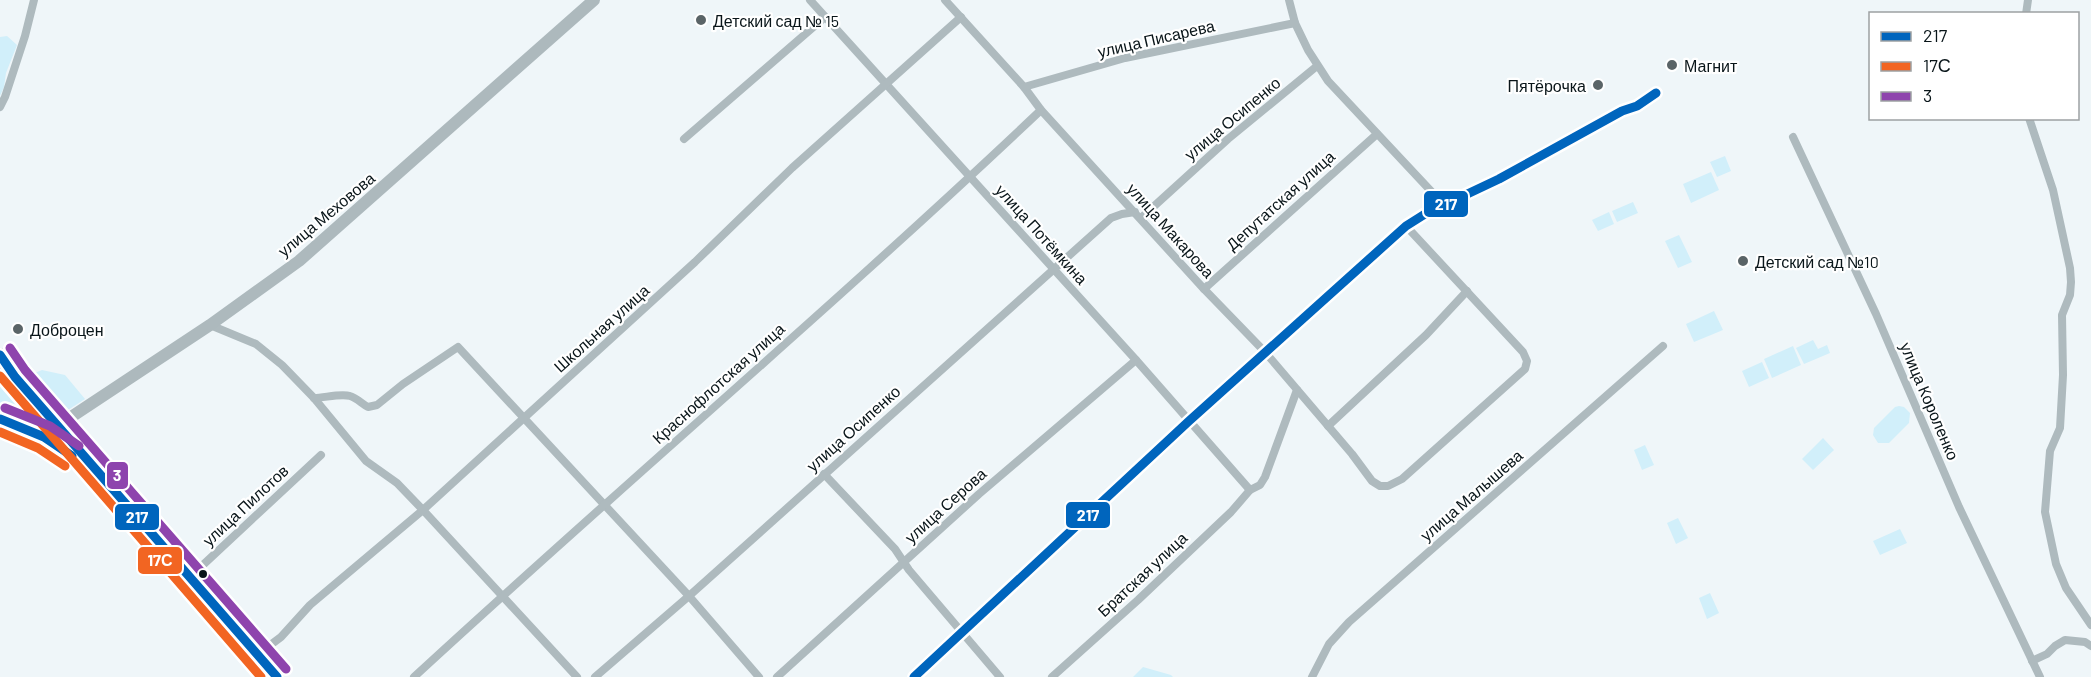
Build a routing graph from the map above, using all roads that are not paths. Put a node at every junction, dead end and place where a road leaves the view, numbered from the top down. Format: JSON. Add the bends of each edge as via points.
{"nodes":[{"id":1,"x":34,"y":0,"type":"edge"},
{"id":2,"x":594,"y":0,"type":"edge"},
{"id":3,"x":810,"y":0,"type":"edge"},
{"id":4,"x":945,"y":0,"type":"edge"},
{"id":5,"x":1289,"y":0,"type":"edge"},
{"id":6,"x":825,"y":16,"type":"junction"},
{"id":7,"x":961,"y":17,"type":"junction"},
{"id":8,"x":1295,"y":23,"type":"junction"},
{"id":9,"x":1317,"y":66,"type":"junction"},
{"id":10,"x":886,"y":83,"type":"junction"},
{"id":11,"x":1024,"y":87,"type":"junction"},
{"id":12,"x":1636,"y":106,"type":"dead end"},
{"id":13,"x":0,"y":107,"type":"edge"},
{"id":14,"x":1041,"y":110,"type":"junction"},
{"id":15,"x":2030,"y":120,"type":"edge"},
{"id":16,"x":1377,"y":134,"type":"junction"},
{"id":17,"x":1793,"y":137,"type":"dead end"},
{"id":18,"x":684,"y":139,"type":"dead end"},
{"id":19,"x":971,"y":177,"type":"junction"},
{"id":20,"x":1444,"y":205,"type":"junction"},
{"id":21,"x":1138,"y":215,"type":"junction"},
{"id":22,"x":1407,"y":226,"type":"junction"},
{"id":23,"x":1053,"y":270,"type":"junction"},
{"id":24,"x":1204,"y":289,"type":"junction"},
{"id":25,"x":1467,"y":291,"type":"junction"},
{"id":26,"x":210,"y":325,"type":"junction"},
{"id":27,"x":1663,"y":346,"type":"dead end"},
{"id":28,"x":1265,"y":352,"type":"junction"},
{"id":29,"x":0,"y":355,"type":"edge"},
{"id":30,"x":1136,"y":360,"type":"junction"},
{"id":31,"x":1297,"y":390,"type":"junction"},
{"id":32,"x":314,"y":398,"type":"junction"},
{"id":33,"x":524,"y":418,"type":"junction"},
{"id":34,"x":6,"y":421,"type":"edge"},
{"id":35,"x":1189,"y":421,"type":"junction"},
{"id":36,"x":59,"y":425,"type":"junction"},
{"id":37,"x":1328,"y":426,"type":"junction"},
{"id":38,"x":321,"y":455,"type":"dead end"},
{"id":39,"x":824,"y":474,"type":"junction"},
{"id":40,"x":1250,"y":490,"type":"junction"},
{"id":41,"x":603,"y":505,"type":"junction"},
{"id":42,"x":423,"y":510,"type":"junction"},
{"id":43,"x":132,"y":511,"type":"junction"},
{"id":44,"x":904,"y":562,"type":"junction"},
{"id":45,"x":190,"y":577,"type":"junction"},
{"id":46,"x":503,"y":595,"type":"junction"},
{"id":47,"x":690,"y":596,"type":"junction"},
{"id":48,"x":2091,"y":625,"type":"edge"},
{"id":49,"x":963,"y":632,"type":"junction"},
{"id":50,"x":2091,"y":646,"type":"edge"},
{"id":51,"x":257,"y":655,"type":"junction"},
{"id":52,"x":2032,"y":661,"type":"junction"},
{"id":53,"x":277,"y":677,"type":"edge"},
{"id":54,"x":414,"y":677,"type":"edge"},
{"id":55,"x":577,"y":677,"type":"edge"},
{"id":56,"x":595,"y":677,"type":"edge"},
{"id":57,"x":759,"y":677,"type":"edge"},
{"id":58,"x":777,"y":677,"type":"edge"},
{"id":59,"x":914,"y":677,"type":"edge"},
{"id":60,"x":1000,"y":677,"type":"edge"},
{"id":61,"x":1052,"y":677,"type":"edge"},
{"id":62,"x":1312,"y":677,"type":"edge"},
{"id":63,"x":2040,"y":677,"type":"edge"}],
"edges":[{"from":1,"to":13,"type":"street"},
{"from":2,"to":26,"type":"street","name":"улица Меховова","via":[[299,261]]},
{"from":3,"to":6,"type":"street","name":"улица Потёмкина"},
{"from":4,"to":7,"type":"street","name":"улица Макарова"},
{"from":5,"to":8,"type":"street"},
{"from":6,"to":10,"type":"street","name":"улица Потёмкина"},
{"from":6,"to":18,"type":"street"},
{"from":7,"to":10,"type":"street","name":"Школьная улица"},
{"from":7,"to":11,"type":"street","name":"улица Макарова"},
{"from":8,"to":9,"type":"street"},
{"from":8,"to":11,"type":"street","name":"улица Писарева","via":[[1125,58]]},
{"from":9,"to":16,"type":"street"},
{"from":9,"to":21,"type":"street","name":"улица Осипенко"},
{"from":10,"to":19,"type":"street","name":"улица Потёмкина"},
{"from":10,"to":33,"type":"street","name":"Школьная улица"},
{"from":11,"to":14,"type":"street","name":"улица Макарова"},
{"from":12,"to":20,"type":"street"},
{"from":14,"to":19,"type":"street","name":"Краснофлотская улица"},
{"from":14,"to":21,"type":"street","name":"улица Макарова"},
{"from":15,"to":48,"type":"street","via":[[2053,190],[2071,282],[2062,315],[2060,428],[2050,451],[2045,512],[2056,564],[2066,588]]},
{"from":16,"to":20,"type":"street"},
{"from":16,"to":24,"type":"street","name":"Депутатская улица"},
{"from":17,"to":52,"type":"street","name":"улица Короленко"},
{"from":19,"to":23,"type":"street","name":"улица Потёмкина"},
{"from":19,"to":41,"type":"street","name":"Краснофлотская улица"},
{"from":20,"to":22,"type":"street"},
{"from":21,"to":23,"type":"street","name":"улица Осипенко","via":[[1111,218]]},
{"from":21,"to":24,"type":"street","name":"улица Макарова"},
{"from":22,"to":25,"type":"street"},
{"from":22,"to":28,"type":"street"},
{"from":23,"to":30,"type":"street","name":"улица Потёмкина"},
{"from":23,"to":39,"type":"street","name":"улица Осипенко"},
{"from":24,"to":28,"type":"street","name":"улица Макарова"},
{"from":25,"to":37,"type":"street"},
{"from":25,"to":37,"type":"street","name":"улица Макарова","via":[[1523,352],[1525,369],[1402,478],[1388,486],[1372,482]]},
{"from":26,"to":32,"type":"street","via":[[256,345]]},
{"from":26,"to":36,"type":"street","name":"улица Меховова"},
{"from":27,"to":62,"type":"street","name":"улица Малышева","via":[[1349,622],[1329,644]]},
{"from":28,"to":31,"type":"street","name":"улица Макарова"},
{"from":28,"to":35,"type":"street"},
{"from":29,"to":36,"type":"main road"},
{"from":30,"to":35,"type":"street","name":"улица Потёмкина"},
{"from":30,"to":44,"type":"street","name":"улица Серова"},
{"from":31,"to":37,"type":"street","name":"улица Макарова"},
{"from":31,"to":40,"type":"street","name":"Братская улица","via":[[1265,477]]},
{"from":32,"to":33,"type":"street","via":[[344,394],[368,407],[377,405],[458,347]]},
{"from":32,"to":42,"type":"street","via":[[366,461],[397,483]]},
{"from":33,"to":41,"type":"street"},
{"from":33,"to":42,"type":"street","name":"Школьная улица"},
{"from":34,"to":36,"type":"street","via":[[45,429]]},
{"from":34,"to":43,"type":"main road","via":[[69,453]]},
{"from":35,"to":40,"type":"street","name":"улица Потёмкина"},
{"from":35,"to":49,"type":"street"},
{"from":36,"to":43,"type":"main road"},
{"from":38,"to":45,"type":"street","name":"улица Пилотов"},
{"from":39,"to":44,"type":"street"},
{"from":39,"to":47,"type":"street","name":"улица Осипенко"},
{"from":40,"to":61,"type":"street","name":"Братская улица","via":[[1138,600]]},
{"from":41,"to":46,"type":"street","name":"Краснофлотская улица"},
{"from":41,"to":47,"type":"street"},
{"from":42,"to":46,"type":"street"},
{"from":42,"to":51,"type":"street","name":"Школьная улица","via":[[310,604],[281,637]]},
{"from":43,"to":45,"type":"main road"},
{"from":44,"to":49,"type":"street"},
{"from":44,"to":58,"type":"street","name":"улица Серова"},
{"from":45,"to":51,"type":"main road"},
{"from":46,"to":54,"type":"street","name":"Краснофлотская улица"},
{"from":46,"to":55,"type":"street"},
{"from":47,"to":56,"type":"street","name":"улица Осипенко"},
{"from":47,"to":57,"type":"street"},
{"from":49,"to":59,"type":"street"},
{"from":49,"to":60,"type":"street"},
{"from":50,"to":52,"type":"street","via":[[2065,640]]},
{"from":51,"to":53,"type":"main road"},
{"from":52,"to":63,"type":"street","name":"улица Короленко"}]}
